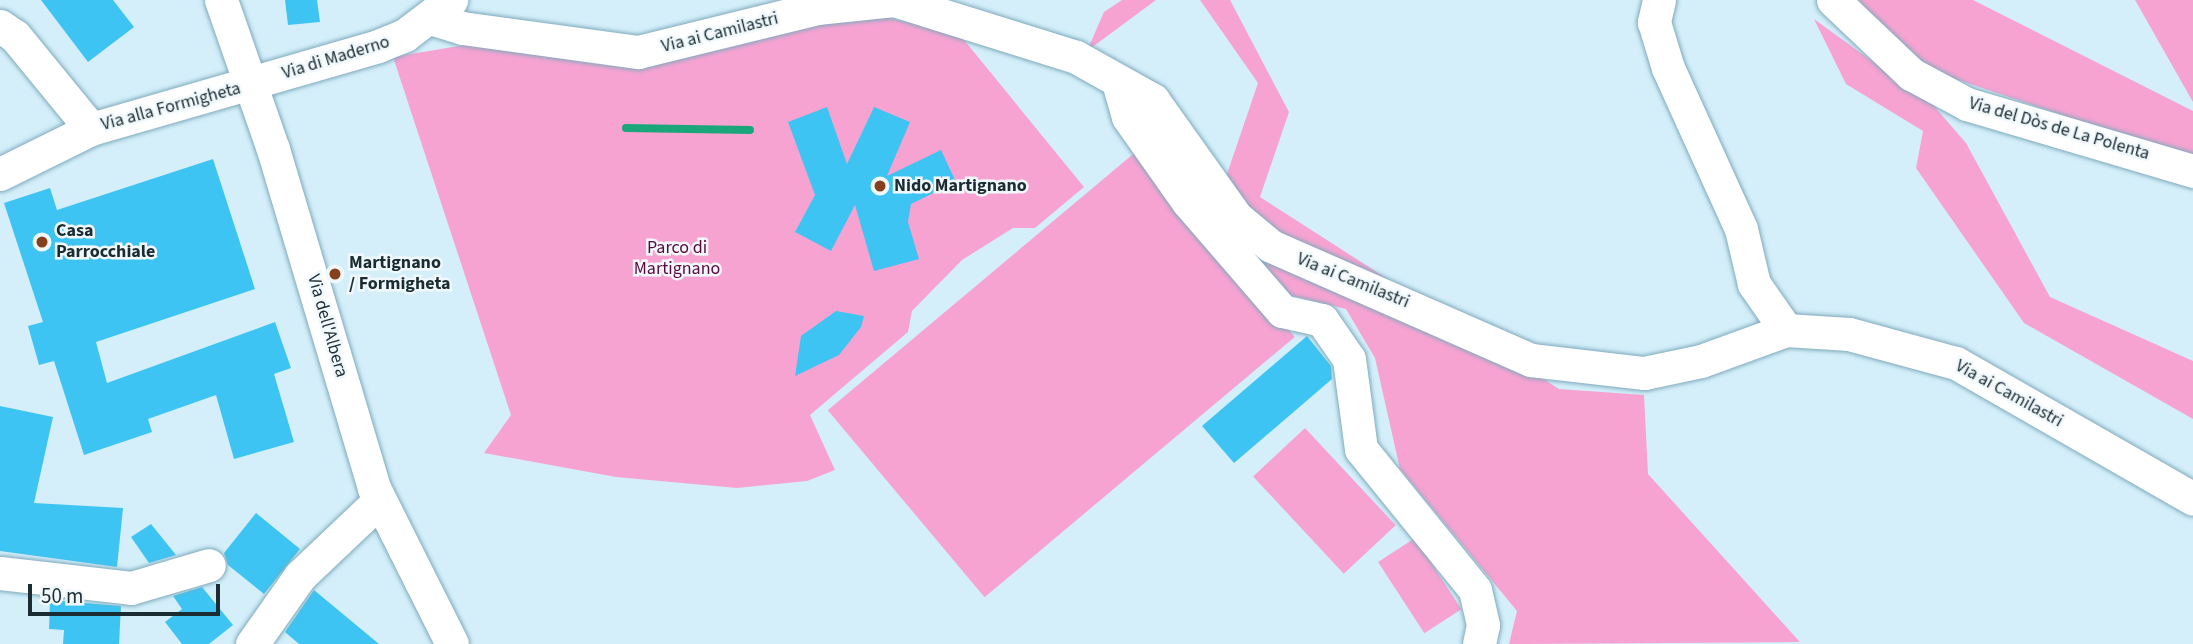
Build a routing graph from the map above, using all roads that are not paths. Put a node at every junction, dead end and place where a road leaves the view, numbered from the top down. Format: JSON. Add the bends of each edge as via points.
{"nodes":[{"id":1,"x":221,"y":0,"type":"edge"},
{"id":2,"x":1659,"y":0,"type":"edge"},
{"id":3,"x":1833,"y":0,"type":"edge"},
{"id":4,"x":441,"y":9,"type":"edge"},
{"id":5,"x":0,"y":26,"type":"edge"},
{"id":6,"x":1118,"y":82,"type":"junction"},
{"id":7,"x":252,"y":85,"type":"junction"},
{"id":8,"x":91,"y":129,"type":"junction"},
{"id":9,"x":2193,"y":171,"type":"edge"},
{"id":10,"x":0,"y":174,"type":"edge"},
{"id":11,"x":1786,"y":330,"type":"junction"},
{"id":12,"x":2193,"y":499,"type":"edge"},
{"id":13,"x":379,"y":501,"type":"junction"},
{"id":14,"x":209,"y":565,"type":"dead end"},
{"id":15,"x":0,"y":573,"type":"edge"},
{"id":16,"x":252,"y":644,"type":"edge"},
{"id":17,"x":452,"y":644,"type":"edge"},
{"id":18,"x":1479,"y":644,"type":"edge"}],
"edges":[{"from":1,"to":7,"type":"street","name":"Via dell'Albera"},
{"from":2,"to":11,"type":"street","via":[[1654,22],[1668,68],[1741,229],[1754,284]]},
{"from":3,"to":9,"type":"street","name":"Via del Dòs de La Polenta","via":[[1912,74],[1967,104]]},
{"from":4,"to":6,"type":"street","name":"Via ai Camilastri","via":[[463,28],[638,52],[817,8],[894,0],[1076,57]]},
{"from":4,"to":7,"type":"street","name":"Via di Maderno","via":[[378,46]]},
{"from":5,"to":8,"type":"street","name":"Via alla Formigheta"},
{"from":6,"to":11,"type":"street","name":"Via ai Camilastri","via":[[1153,100],[1236,217],[1271,246],[1531,360],[1644,373],[1701,361]]},
{"from":6,"to":18,"type":"street","via":[[1128,117],[1188,202],[1282,311],[1322,320],[1349,359],[1362,449],[1475,590],[1483,625]]},
{"from":7,"to":8,"type":"street","name":"Via alla Formigheta"},
{"from":7,"to":13,"type":"street","name":"Via dell'Albera"},
{"from":8,"to":10,"type":"street","name":"Via alla Formigheta"},
{"from":11,"to":12,"type":"street","name":"Via ai Camilastri","via":[[1849,334],[1956,363]]},
{"from":13,"to":16,"type":"street","via":[[300,576]]},
{"from":13,"to":17,"type":"street","name":"Via dell'Albera"},
{"from":14,"to":15,"type":"street","via":[[131,588]]}]}
